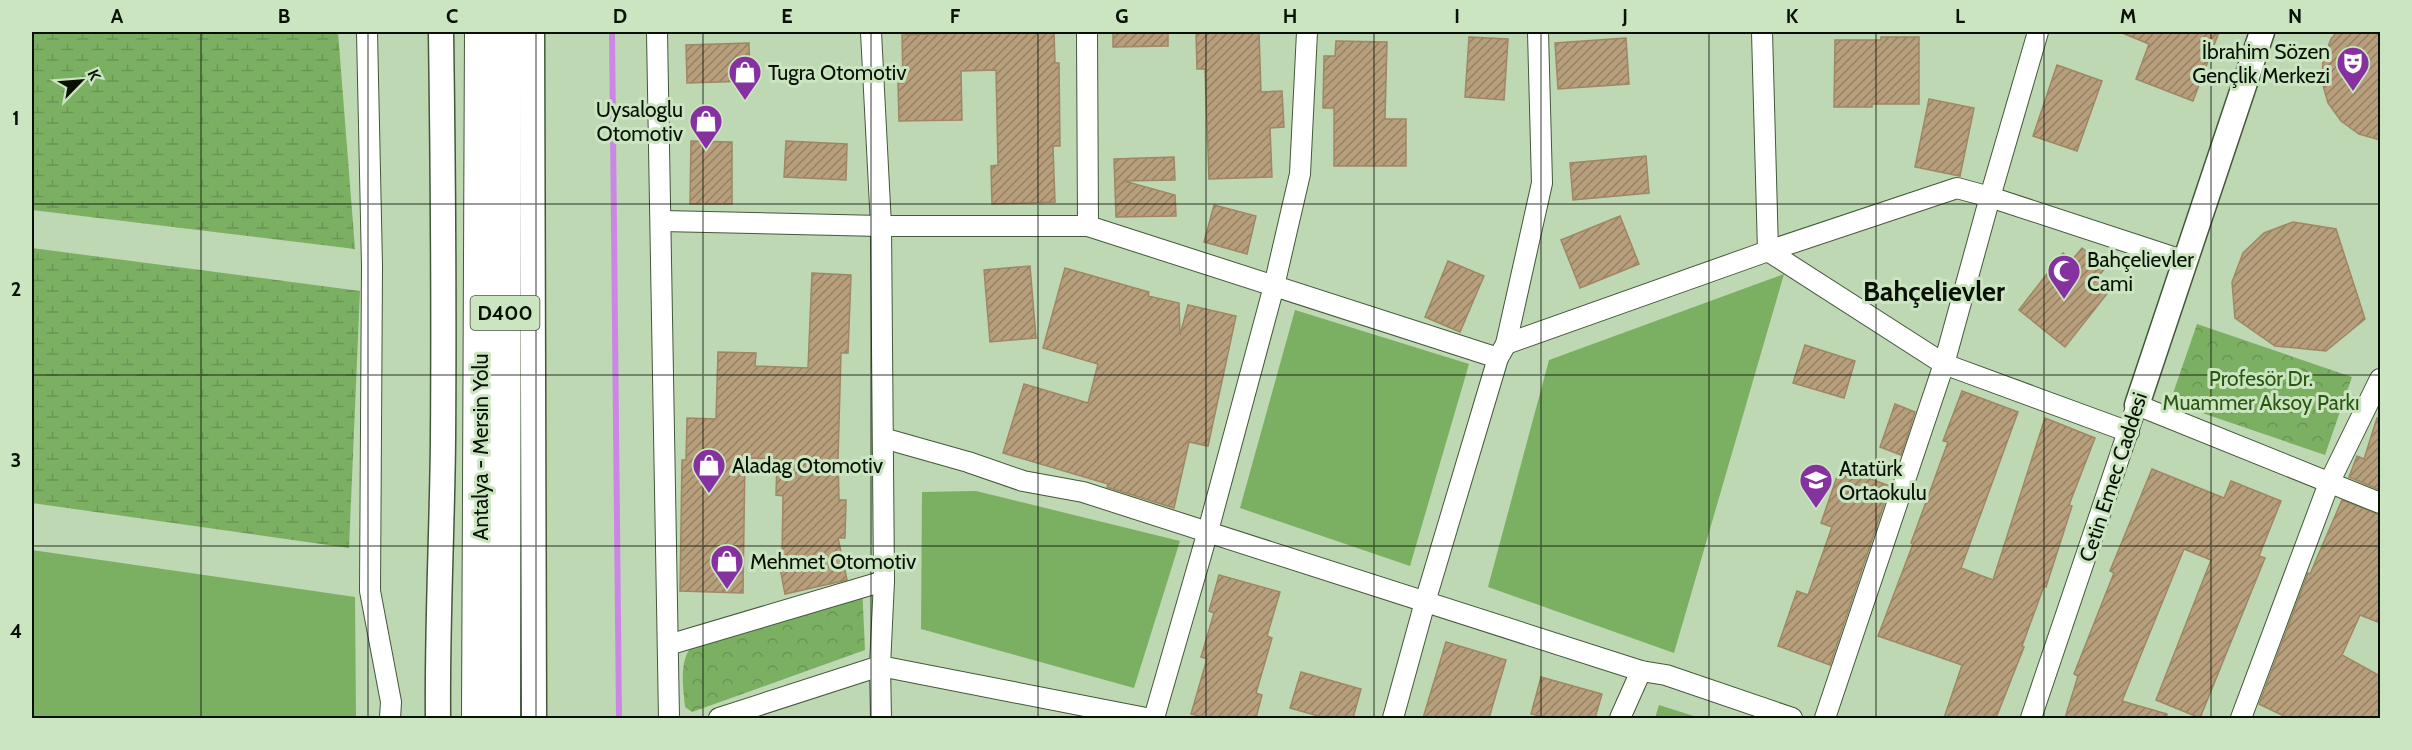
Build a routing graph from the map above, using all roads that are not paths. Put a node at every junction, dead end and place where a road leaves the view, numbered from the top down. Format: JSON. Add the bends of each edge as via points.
{"nodes":[{"id":1,"x":367,"y":32,"type":"edge"},
{"id":2,"x":441,"y":32,"type":"edge"},
{"id":3,"x":481,"y":32,"type":"edge"},
{"id":4,"x":505,"y":32,"type":"edge"},
{"id":5,"x":532,"y":32,"type":"edge"},
{"id":6,"x":657,"y":32,"type":"edge"},
{"id":7,"x":871,"y":32,"type":"edge"},
{"id":8,"x":1087,"y":32,"type":"edge"},
{"id":9,"x":1307,"y":32,"type":"edge"},
{"id":10,"x":1538,"y":32,"type":"edge"},
{"id":11,"x":1762,"y":32,"type":"edge"},
{"id":12,"x":2038,"y":32,"type":"edge"},
{"id":13,"x":2262,"y":32,"type":"edge"},
{"id":14,"x":1990,"y":197,"type":"junction"},
{"id":15,"x":662,"y":221,"type":"junction"},
{"id":16,"x":881,"y":226,"type":"junction"},
{"id":17,"x":1088,"y":226,"type":"junction"},
{"id":18,"x":1768,"y":251,"type":"junction"},
{"id":19,"x":2185,"y":261,"type":"junction"},
{"id":20,"x":1274,"y":286,"type":"junction"},
{"id":21,"x":1502,"y":351,"type":"junction"},
{"id":22,"x":1944,"y":364,"type":"junction"},
{"id":23,"x":2380,"y":379,"type":"edge"},
{"id":24,"x":2137,"y":405,"type":"junction"},
{"id":25,"x":2129,"y":432,"type":"junction"},
{"id":26,"x":883,"y":438,"type":"junction"},
{"id":27,"x":2329,"y":483,"type":"junction"},
{"id":28,"x":2380,"y":503,"type":"edge"},
{"id":29,"x":1208,"y":531,"type":"junction"},
{"id":30,"x":884,"y":581,"type":"junction"},
{"id":31,"x":492,"y":594,"type":"junction"},
{"id":32,"x":1425,"y":602,"type":"junction"},
{"id":33,"x":668,"y":645,"type":"junction"},
{"id":34,"x":880,"y":666,"type":"junction"},
{"id":35,"x":1641,"y":670,"type":"junction"},
{"id":36,"x":390,"y":718,"type":"edge"},
{"id":37,"x":438,"y":718,"type":"edge"},
{"id":38,"x":478,"y":718,"type":"edge"},
{"id":39,"x":504,"y":718,"type":"edge"},
{"id":40,"x":534,"y":718,"type":"edge"},
{"id":41,"x":669,"y":718,"type":"edge"},
{"id":42,"x":719,"y":718,"type":"edge"},
{"id":43,"x":880,"y":718,"type":"edge"},
{"id":44,"x":1146,"y":718,"type":"edge"},
{"id":45,"x":1154,"y":718,"type":"edge"},
{"id":46,"x":1394,"y":718,"type":"edge"},
{"id":47,"x":1620,"y":718,"type":"edge"},
{"id":48,"x":1792,"y":718,"type":"edge"},
{"id":49,"x":1825,"y":718,"type":"edge"},
{"id":50,"x":2031,"y":718,"type":"edge"},
{"id":51,"x":2241,"y":718,"type":"edge"}],
"edges":[{"from":1,"to":36,"type":"street","via":[[372,266],[369,591],[391,702]]},
{"from":2,"to":37,"type":"street","via":[[443,443]]},
{"from":3,"to":31,"type":"highway","name":"Antalya - Mersin Yolu","number":"D400"},
{"from":4,"to":31,"type":"highway","name":"Antalya - Mersin Yolu","number":"D400"},
{"from":5,"to":40,"type":"street"},
{"from":6,"to":15,"type":"street"},
{"from":7,"to":16,"type":"street"},
{"from":8,"to":17,"type":"street"},
{"from":9,"to":20,"type":"street","via":[[1300,174]]},
{"from":10,"to":21,"type":"street","via":[[1542,183]]},
{"from":11,"to":18,"type":"street"},
{"from":12,"to":14,"type":"street"},
{"from":13,"to":19,"type":"street","name":"Cetin Emec Caddesi"},
{"from":14,"to":18,"type":"street","via":[[1957,188]]},
{"from":14,"to":19,"type":"street"},
{"from":14,"to":22,"type":"street"},
{"from":15,"to":16,"type":"street"},
{"from":15,"to":33,"type":"street"},
{"from":16,"to":17,"type":"street"},
{"from":16,"to":26,"type":"street"},
{"from":17,"to":20,"type":"street"},
{"from":18,"to":21,"type":"street"},
{"from":18,"to":22,"type":"street"},
{"from":19,"to":24,"type":"street","name":"Cetin Emec Caddesi"},
{"from":20,"to":21,"type":"street"},
{"from":20,"to":29,"type":"street"},
{"from":21,"to":32,"type":"street"},
{"from":22,"to":25,"type":"street"},
{"from":22,"to":49,"type":"street"},
{"from":23,"to":27,"type":"street"},
{"from":24,"to":25,"type":"street","name":"Cetin Emec Caddesi"},
{"from":24,"to":27,"type":"street"},
{"from":25,"to":50,"type":"street","name":"Cetin Emec Caddesi"},
{"from":26,"to":29,"type":"street","via":[[1023,481],[1083,492]]},
{"from":26,"to":30,"type":"street"},
{"from":27,"to":28,"type":"street"},
{"from":27,"to":51,"type":"street"},
{"from":29,"to":32,"type":"street"},
{"from":29,"to":45,"type":"street"},
{"from":30,"to":33,"type":"street"},
{"from":30,"to":34,"type":"street"},
{"from":31,"to":38,"type":"highway","name":"Antalya - Mersin Yolu","number":"D400"},
{"from":31,"to":39,"type":"highway","name":"Antalya - Mersin Yolu","number":"D400"},
{"from":32,"to":35,"type":"street"},
{"from":32,"to":46,"type":"street"},
{"from":33,"to":41,"type":"street"},
{"from":34,"to":42,"type":"street"},
{"from":34,"to":43,"type":"street"},
{"from":34,"to":44,"type":"street"},
{"from":35,"to":47,"type":"street"},
{"from":35,"to":48,"type":"street"}]}
